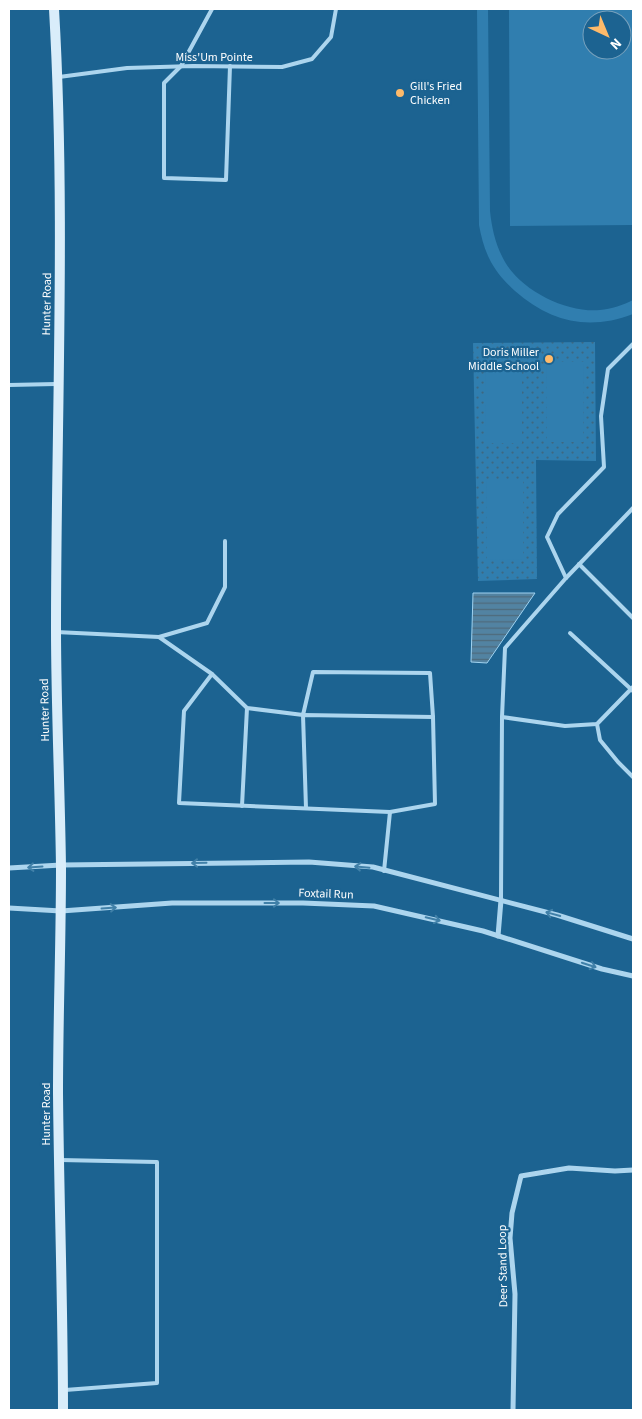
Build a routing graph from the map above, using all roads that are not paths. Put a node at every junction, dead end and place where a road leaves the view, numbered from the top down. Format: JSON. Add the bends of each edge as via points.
{"nodes":[{"id":1,"x":54,"y":9,"type":"edge"},
{"id":2,"x":212,"y":9,"type":"edge"},
{"id":3,"x":336,"y":9,"type":"edge"},
{"id":4,"x":181,"y":66,"type":"junction"},
{"id":5,"x":230,"y":66,"type":"junction"},
{"id":6,"x":57,"y":78,"type":"junction"},
{"id":7,"x":633,"y":344,"type":"edge"},
{"id":8,"x":58,"y":384,"type":"junction"},
{"id":9,"x":9,"y":385,"type":"edge"},
{"id":10,"x":633,"y":508,"type":"edge"},
{"id":11,"x":225,"y":541,"type":"dead end"},
{"id":12,"x":579,"y":564,"type":"junction"},
{"id":13,"x":566,"y":578,"type":"junction"},
{"id":14,"x":633,"y":618,"type":"edge"},
{"id":15,"x":56,"y":632,"type":"junction"},
{"id":16,"x":570,"y":633,"type":"dead end"},
{"id":17,"x":159,"y":637,"type":"junction"},
{"id":18,"x":212,"y":674,"type":"junction"},
{"id":19,"x":632,"y":689,"type":"edge"},
{"id":20,"x":247,"y":708,"type":"junction"},
{"id":21,"x":302,"y":715,"type":"junction"},
{"id":22,"x":433,"y":717,"type":"junction"},
{"id":23,"x":502,"y":717,"type":"junction"},
{"id":24,"x":597,"y":724,"type":"junction"},
{"id":25,"x":633,"y":777,"type":"edge"},
{"id":26,"x":242,"y":806,"type":"junction"},
{"id":27,"x":306,"y":808,"type":"junction"},
{"id":28,"x":390,"y":812,"type":"junction"},
{"id":29,"x":61,"y":865,"type":"junction"},
{"id":30,"x":9,"y":868,"type":"edge"},
{"id":31,"x":384,"y":871,"type":"junction"},
{"id":32,"x":501,"y":900,"type":"junction"},
{"id":33,"x":9,"y":908,"type":"edge"},
{"id":34,"x":61,"y":911,"type":"junction"},
{"id":35,"x":498,"y":936,"type":"junction"},
{"id":36,"x":633,"y":939,"type":"edge"},
{"id":37,"x":633,"y":976,"type":"edge"},
{"id":38,"x":59,"y":1160,"type":"junction"},
{"id":39,"x":633,"y":1170,"type":"edge"},
{"id":40,"x":63,"y":1390,"type":"junction"},
{"id":41,"x":63,"y":1410,"type":"edge"},
{"id":42,"x":513,"y":1410,"type":"edge"}],
"edges":[{"from":1,"to":6,"type":"main road","name":"Hunter Road"},
{"from":2,"to":4,"type":"lane"},
{"from":3,"to":5,"type":"lane","name":"Miss'Um Pointe","via":[[330,37],[312,59],[282,67]]},
{"from":4,"to":5,"type":"lane","name":"Miss'Um Pointe"},
{"from":4,"to":5,"type":"lane","via":[[164,83],[164,178],[226,180]]},
{"from":4,"to":6,"type":"lane","name":"Miss'Um Pointe","via":[[127,68]]},
{"from":6,"to":8,"type":"main road","name":"Hunter Road","via":[[60,209]]},
{"from":7,"to":13,"type":"lane","via":[[608,369],[601,416],[604,466],[558,514],[546,537]]},
{"from":8,"to":9,"type":"lane"},
{"from":8,"to":15,"type":"main road","name":"Hunter Road"},
{"from":10,"to":12,"type":"lane"},
{"from":11,"to":17,"type":"lane","via":[[225,588],[207,623]]},
{"from":12,"to":13,"type":"lane"},
{"from":12,"to":14,"type":"lane"},
{"from":13,"to":23,"type":"lane","via":[[505,648]]},
{"from":15,"to":17,"type":"lane"},
{"from":15,"to":29,"type":"main road","name":"Hunter Road"},
{"from":16,"to":19,"type":"lane"},
{"from":17,"to":18,"type":"lane"},
{"from":18,"to":20,"type":"lane"},
{"from":18,"to":26,"type":"lane","via":[[184,711],[179,803]]},
{"from":19,"to":24,"type":"lane"},
{"from":20,"to":21,"type":"lane"},
{"from":20,"to":26,"type":"lane"},
{"from":21,"to":22,"type":"lane"},
{"from":21,"to":22,"type":"lane","via":[[313,672],[430,673]]},
{"from":21,"to":27,"type":"lane"},
{"from":22,"to":28,"type":"lane","via":[[435,804]]},
{"from":23,"to":24,"type":"lane","via":[[565,726]]},
{"from":23,"to":32,"type":"lane"},
{"from":24,"to":25,"type":"lane","via":[[600,740]]},
{"from":26,"to":27,"type":"lane"},
{"from":27,"to":28,"type":"lane"},
{"from":28,"to":31,"type":"lane"},
{"from":29,"to":30,"type":"street","one_way":true},
{"from":31,"to":29,"type":"street","one_way":true,"via":[[373,867],[309,862]]},
{"from":29,"to":34,"type":"main road","name":"Hunter Road"},
{"from":31,"to":32,"type":"street"},
{"from":32,"to":35,"type":"street"},
{"from":36,"to":32,"type":"street","one_way":true},
{"from":33,"to":34,"type":"street","name":"Foxtail Run"},
{"from":34,"to":35,"type":"street","name":"Foxtail Run","one_way":true,"via":[[172,903],[374,906]]},
{"from":34,"to":38,"type":"main road","name":"Hunter Road"},
{"from":35,"to":37,"type":"street","name":"Foxtail Run","one_way":true,"via":[[602,970]]},
{"from":38,"to":40,"type":"main road","name":"Hunter Road"},
{"from":38,"to":40,"type":"lane","via":[[157,1162],[157,1383]]},
{"from":39,"to":42,"type":"street","name":"Deer Stand Loop","via":[[569,1168],[521,1176],[510,1238],[514,1294]]},
{"from":40,"to":41,"type":"main road","name":"Hunter Road"}]}
